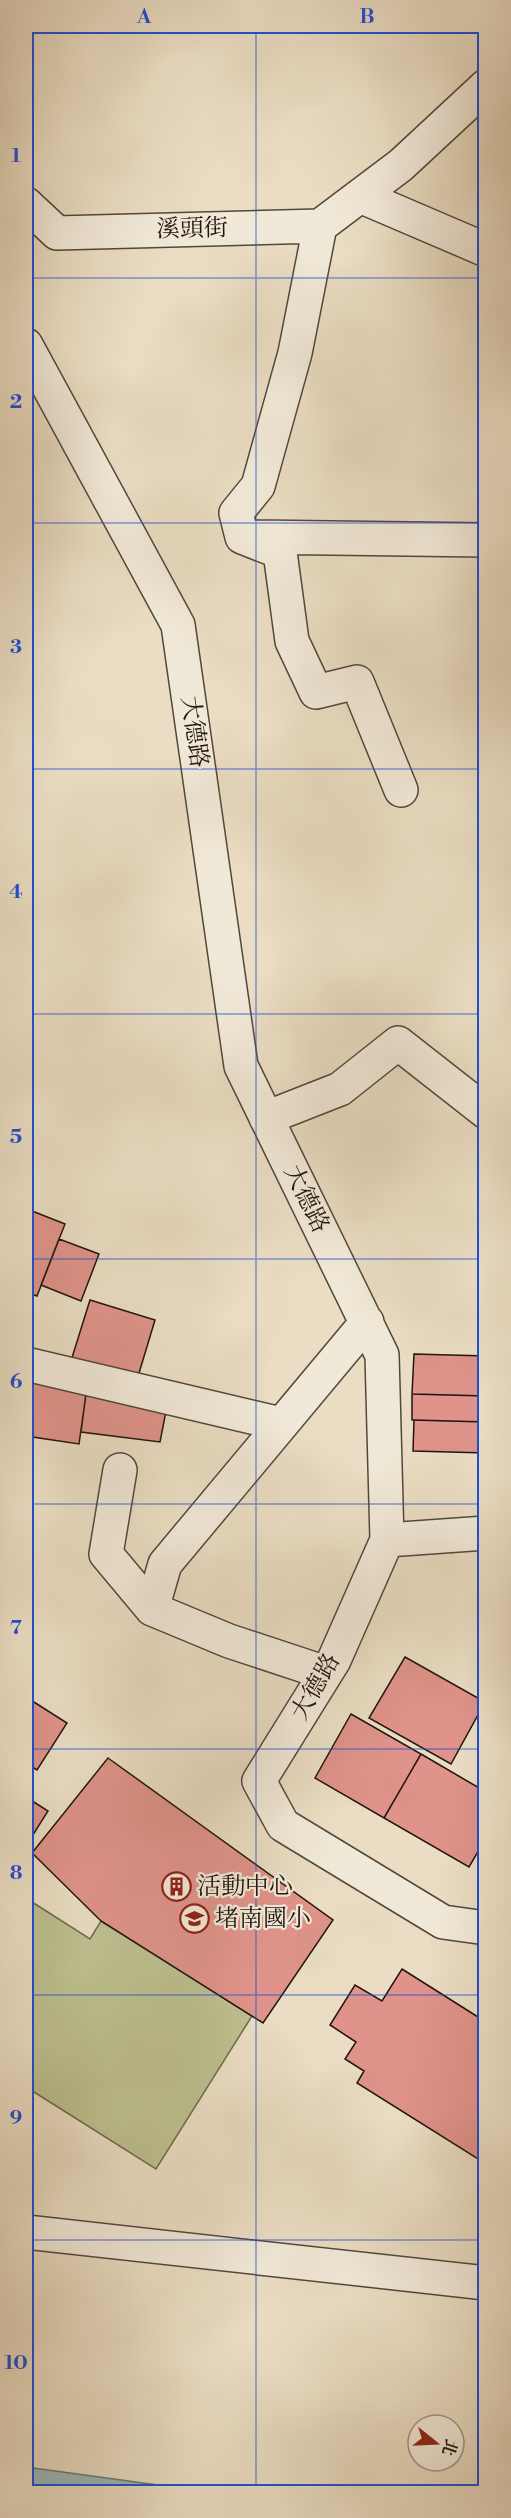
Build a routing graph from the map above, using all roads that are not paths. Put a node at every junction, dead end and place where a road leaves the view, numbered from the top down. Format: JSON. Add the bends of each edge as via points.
{"nodes":[{"id":1,"x":486,"y":86,"type":"edge"},
{"id":2,"x":360,"y":196,"type":"junction"},
{"id":3,"x":26,"y":204,"type":"edge"},
{"id":4,"x":320,"y":226,"type":"junction"},
{"id":5,"x":486,"y":250,"type":"edge"},
{"id":6,"x":26,"y":345,"type":"edge"},
{"id":7,"x":242,"y":537,"type":"junction"},
{"id":8,"x":486,"y":540,"type":"edge"},
{"id":9,"x":401,"y":790,"type":"dead end"},
{"id":10,"x":486,"y":1112,"type":"edge"},
{"id":11,"x":266,"y":1118,"type":"junction"},
{"id":12,"x":366,"y":1322,"type":"junction"},
{"id":13,"x":26,"y":1364,"type":"edge"},
{"id":14,"x":281,"y":1424,"type":"junction"},
{"id":15,"x":120,"y":1470,"type":"dead end"},
{"id":16,"x":486,"y":1533,"type":"edge"},
{"id":17,"x":387,"y":1540,"type":"junction"},
{"id":18,"x":152,"y":1610,"type":"junction"},
{"id":19,"x":326,"y":1673,"type":"junction"},
{"id":20,"x":486,"y":1928,"type":"edge"},
{"id":21,"x":26,"y":2232,"type":"edge"},
{"id":22,"x":486,"y":2283,"type":"edge"}],
"edges":[{"from":1,"to":2,"type":"street","via":[[401,165]]},
{"from":2,"to":4,"type":"street"},
{"from":2,"to":5,"type":"street"},
{"from":3,"to":4,"type":"street","name":"溪頭街","via":[[57,233]]},
{"from":4,"to":7,"type":"street","via":[[295,353],[258,486],[236,513]]},
{"from":6,"to":11,"type":"street","name":"大德路","via":[[178,625],[241,1066]]},
{"from":7,"to":8,"type":"street"},
{"from":7,"to":9,"type":"street","via":[[280,552],[292,641],[316,692],[357,682]]},
{"from":10,"to":11,"type":"street","via":[[398,1043],[340,1089]]},
{"from":11,"to":12,"type":"street","name":"大德路"},
{"from":12,"to":14,"type":"street"},
{"from":12,"to":17,"type":"street","name":"大德路","via":[[382,1355]]},
{"from":13,"to":14,"type":"street"},
{"from":14,"to":18,"type":"street","via":[[165,1564]]},
{"from":15,"to":18,"type":"street","via":[[106,1554]]},
{"from":16,"to":17,"type":"street"},
{"from":17,"to":19,"type":"street","name":"大德路"},
{"from":18,"to":19,"type":"street","via":[[228,1641]]},
{"from":19,"to":20,"type":"street","name":"大德路","via":[[259,1781],[283,1825],[443,1922]]},
{"from":21,"to":22,"type":"street"}]}
